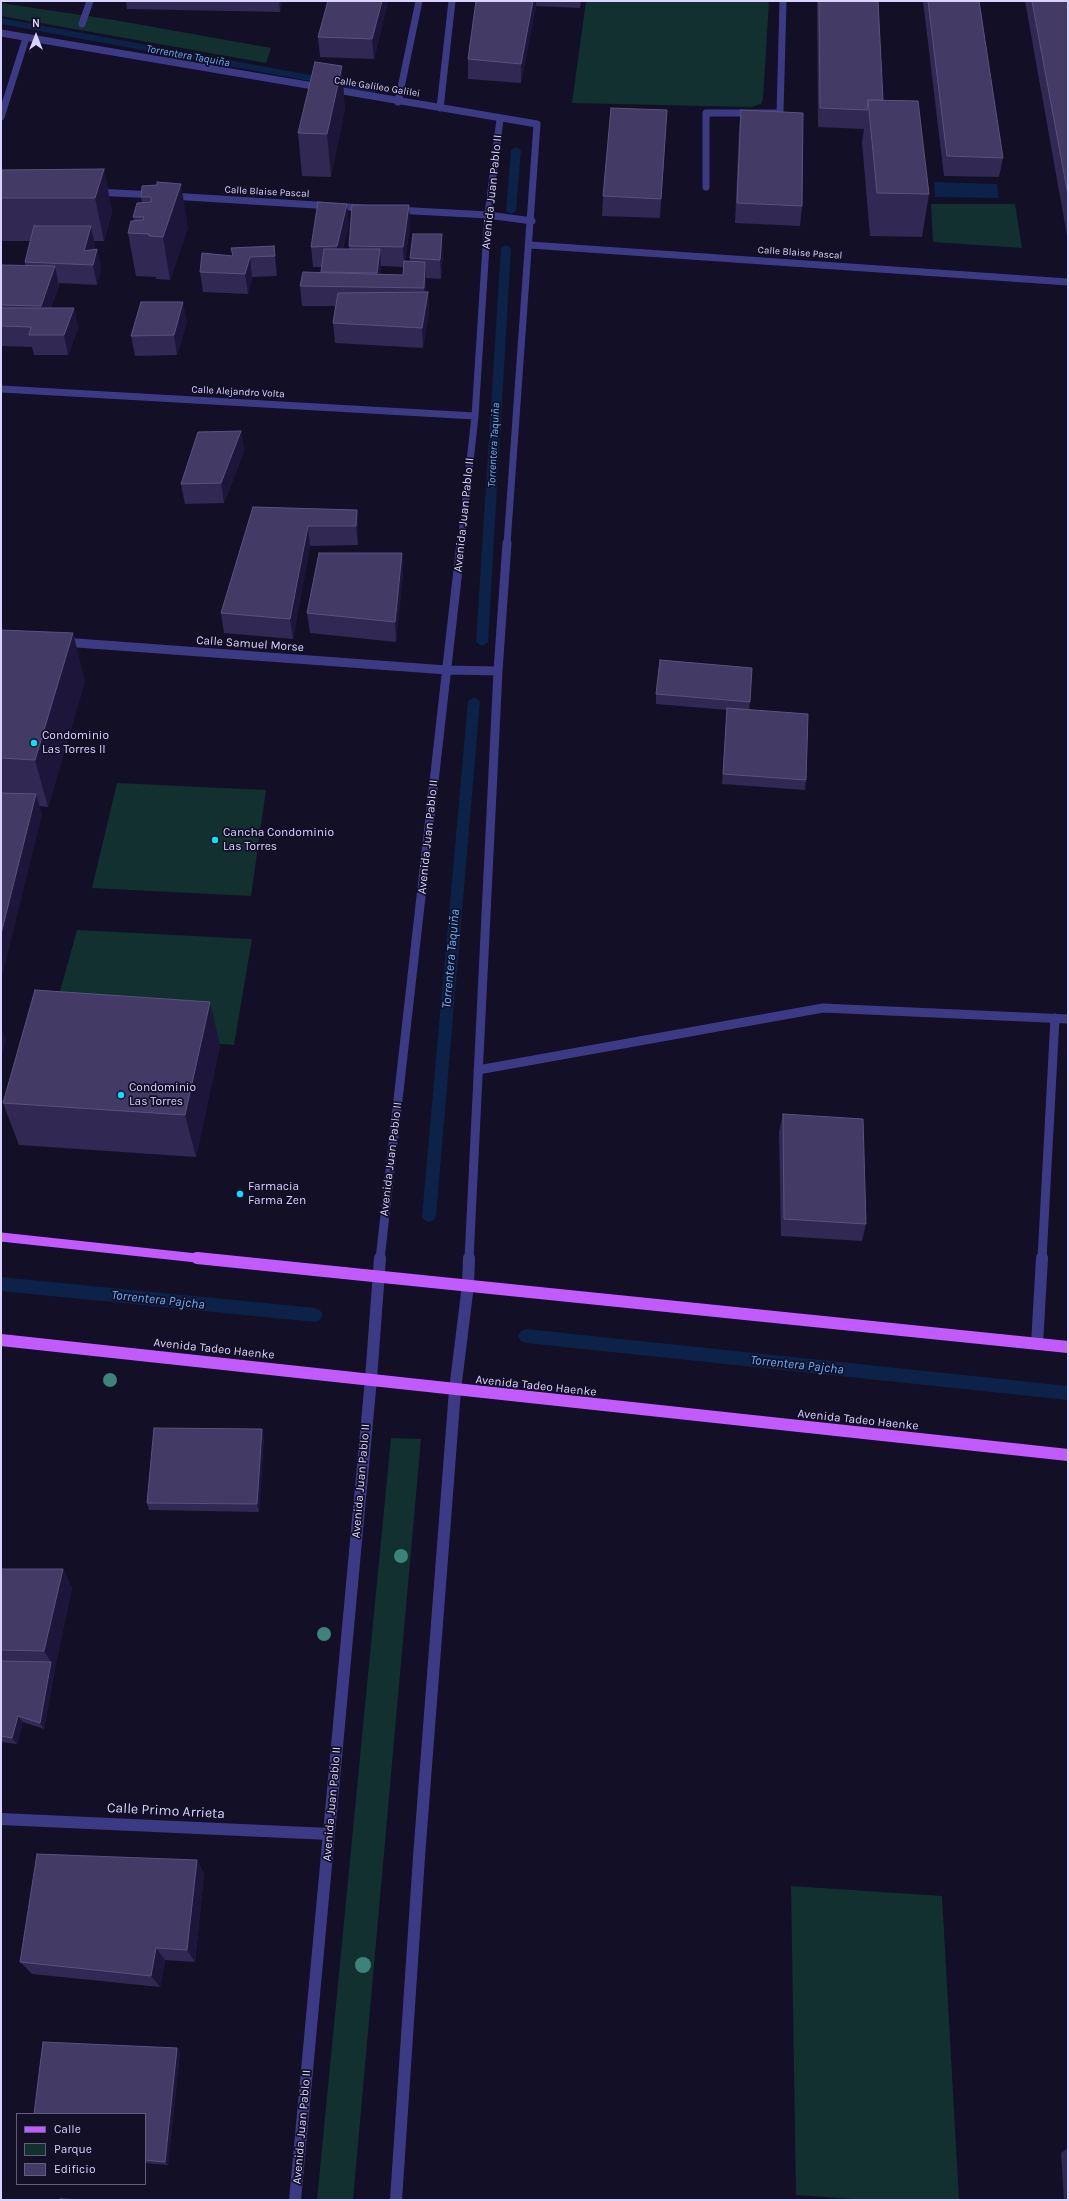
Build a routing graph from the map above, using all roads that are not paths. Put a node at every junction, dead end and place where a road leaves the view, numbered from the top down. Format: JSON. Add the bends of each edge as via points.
{"nodes":[{"id":1,"x":90,"y":1,"type":"edge"},
{"id":2,"x":419,"y":1,"type":"edge"},
{"id":3,"x":452,"y":1,"type":"edge"},
{"id":4,"x":783,"y":1,"type":"edge"},
{"id":5,"x":82,"y":24,"type":"dead end"},
{"id":6,"x":1,"y":34,"type":"edge"},
{"id":7,"x":26,"y":38,"type":"junction"},
{"id":8,"x":398,"y":102,"type":"junction"},
{"id":9,"x":440,"y":108,"type":"junction"},
{"id":10,"x":1,"y":117,"type":"edge"},
{"id":11,"x":500,"y":119,"type":"junction"},
{"id":12,"x":706,"y":187,"type":"dead end"},
{"id":13,"x":88,"y":191,"type":"edge"},
{"id":14,"x":370,"y":208,"type":"edge"},
{"id":15,"x":386,"y":209,"type":"edge"},
{"id":16,"x":488,"y":215,"type":"junction"},
{"id":17,"x":532,"y":221,"type":"junction"},
{"id":18,"x":530,"y":245,"type":"junction"},
{"id":19,"x":1068,"y":282,"type":"edge"},
{"id":20,"x":1,"y":389,"type":"edge"},
{"id":21,"x":475,"y":416,"type":"junction"},
{"id":22,"x":57,"y":642,"type":"edge"},
{"id":23,"x":447,"y":670,"type":"junction"},
{"id":24,"x":498,"y":671,"type":"junction"},
{"id":25,"x":1055,"y":1018,"type":"junction"},
{"id":26,"x":1068,"y":1019,"type":"edge"},
{"id":27,"x":478,"y":1070,"type":"junction"},
{"id":28,"x":1,"y":1237,"type":"edge"},
{"id":29,"x":378,"y":1278,"type":"junction"},
{"id":30,"x":468,"y":1285,"type":"junction"},
{"id":31,"x":1,"y":1340,"type":"edge"},
{"id":32,"x":1037,"y":1344,"type":"junction"},
{"id":33,"x":1068,"y":1347,"type":"edge"},
{"id":34,"x":371,"y":1379,"type":"junction"},
{"id":35,"x":455,"y":1390,"type":"junction"},
{"id":36,"x":1068,"y":1455,"type":"edge"},
{"id":37,"x":1,"y":1819,"type":"edge"},
{"id":38,"x":329,"y":1834,"type":"junction"},
{"id":39,"x":295,"y":2200,"type":"edge"},
{"id":40,"x":396,"y":2200,"type":"edge"}],
"edges":[{"from":1,"to":5,"type":"street"},
{"from":2,"to":8,"type":"street"},
{"from":3,"to":9,"type":"street"},
{"from":4,"to":12,"type":"street","via":[[780,113],[706,113]]},
{"from":6,"to":7,"type":"street","name":"Calle Galileo Galilei"},
{"from":7,"to":8,"type":"street","name":"Calle Galileo Galilei"},
{"from":7,"to":10,"type":"street"},
{"from":8,"to":9,"type":"street","name":"Calle Galileo Galilei"},
{"from":9,"to":11,"type":"street","name":"Calle Galileo Galilei"},
{"from":11,"to":16,"type":"street","name":"Avenida Juan Pablo II"},
{"from":11,"to":17,"type":"street","name":"Calle Galileo Galilei","via":[[537,124]]},
{"from":13,"to":14,"type":"street","name":"Calle Blaise Pascal"},
{"from":15,"to":16,"type":"street"},
{"from":16,"to":17,"type":"street"},
{"from":16,"to":21,"type":"street","name":"Avenida Juan Pablo II"},
{"from":17,"to":18,"type":"street"},
{"from":18,"to":19,"type":"street","name":"Calle Blaise Pascal"},
{"from":18,"to":24,"type":"street"},
{"from":20,"to":21,"type":"street","name":"Calle Alejandro Volta"},
{"from":21,"to":23,"type":"street","name":"Avenida Juan Pablo II"},
{"from":22,"to":23,"type":"street","name":"Calle Samuel Morse"},
{"from":23,"to":24,"type":"street","name":"Calle Samuel Morse"},
{"from":23,"to":29,"type":"street","name":"Avenida Juan Pablo II"},
{"from":24,"to":27,"type":"street"},
{"from":25,"to":26,"type":"street"},
{"from":25,"to":27,"type":"street","via":[[823,1008]]},
{"from":25,"to":32,"type":"street"},
{"from":27,"to":30,"type":"street"},
{"from":28,"to":29,"type":"main road"},
{"from":29,"to":30,"type":"main road"},
{"from":29,"to":34,"type":"street","name":"Avenida Juan Pablo II"},
{"from":30,"to":32,"type":"main road"},
{"from":30,"to":35,"type":"street"},
{"from":31,"to":34,"type":"main road","name":"Avenida Tadeo Haenke"},
{"from":32,"to":33,"type":"main road"},
{"from":34,"to":35,"type":"main road","name":"Avenida Tadeo Haenke"},
{"from":34,"to":38,"type":"street","name":"Avenida Juan Pablo II"},
{"from":35,"to":36,"type":"main road","name":"Avenida Tadeo Haenke"},
{"from":35,"to":40,"type":"street"},
{"from":37,"to":38,"type":"street","name":"Calle Primo Arrieta"},
{"from":38,"to":39,"type":"street","name":"Avenida Juan Pablo II"}]}
